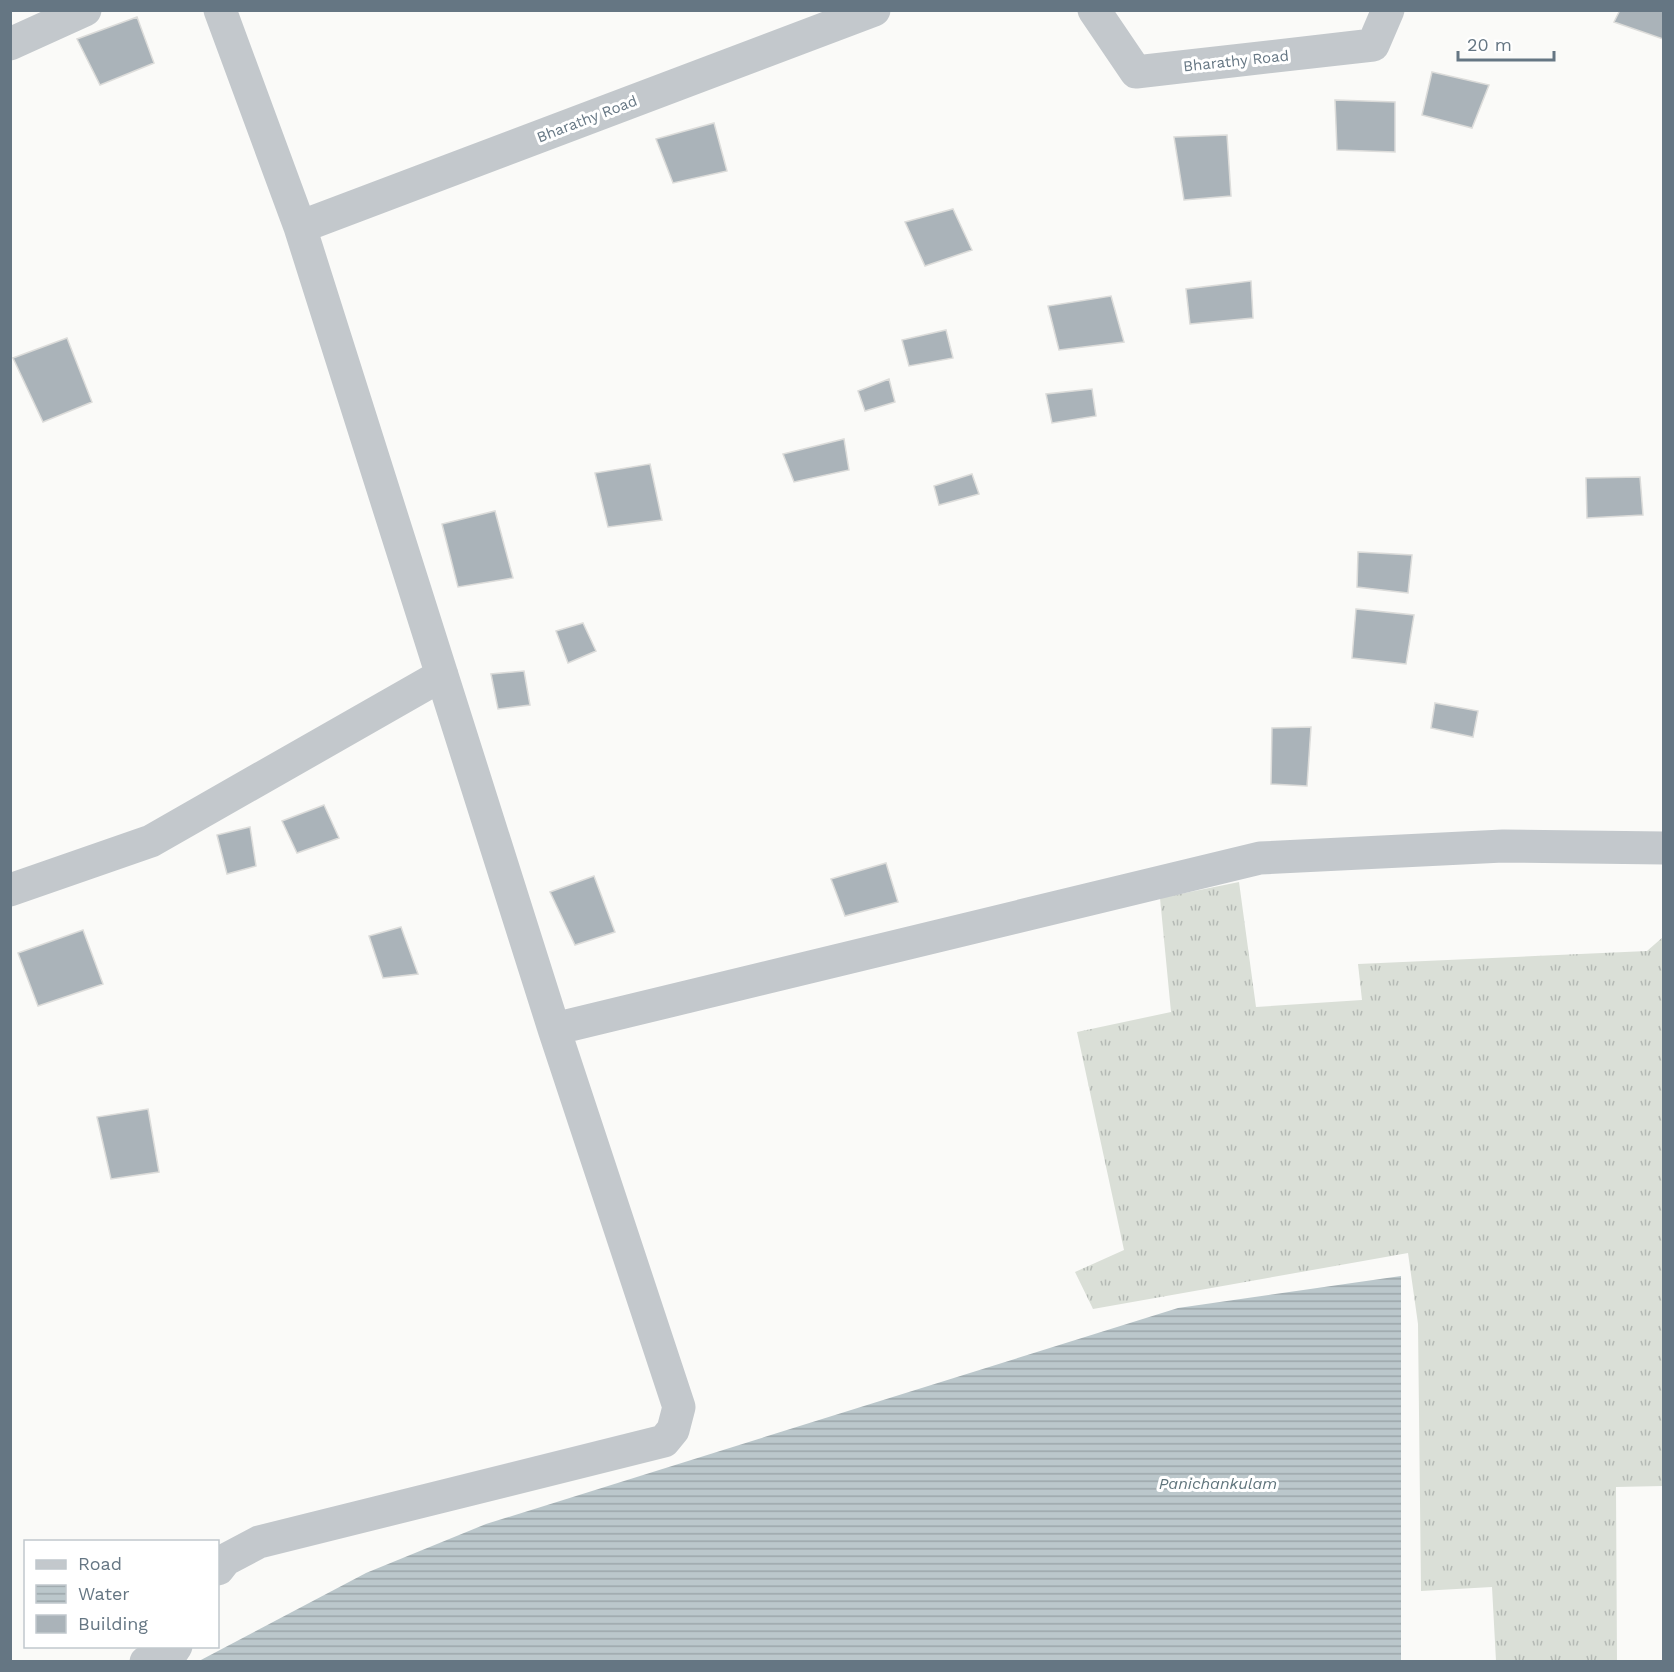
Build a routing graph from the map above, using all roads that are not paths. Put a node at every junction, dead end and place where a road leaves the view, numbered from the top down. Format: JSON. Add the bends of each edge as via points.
{"nodes":[{"id":1,"x":85,"y":10,"type":"edge"},
{"id":2,"x":220,"y":10,"type":"edge"},
{"id":3,"x":874,"y":10,"type":"edge"},
{"id":4,"x":1094,"y":10,"type":"edge"},
{"id":5,"x":1388,"y":10,"type":"edge"},
{"id":6,"x":10,"y":44,"type":"edge"},
{"id":7,"x":300,"y":227,"type":"junction"},
{"id":8,"x":442,"y":675,"type":"junction"},
{"id":9,"x":1664,"y":848,"type":"edge"},
{"id":10,"x":10,"y":891,"type":"edge"},
{"id":11,"x":554,"y":1029,"type":"junction"},
{"id":12,"x":219,"y":1568,"type":"edge"},
{"id":13,"x":175,"y":1648,"type":"edge"},
{"id":14,"x":146,"y":1662,"type":"edge"}],
"edges":[{"from":1,"to":6,"type":"street"},
{"from":2,"to":7,"type":"street"},
{"from":3,"to":7,"type":"street","name":"Bharathy Road"},
{"from":4,"to":5,"type":"street","name":"Bharathy Road","via":[[1136,72],[1373,45]]},
{"from":7,"to":8,"type":"street"},
{"from":8,"to":10,"type":"street","via":[[151,841]]},
{"from":8,"to":11,"type":"street"},
{"from":9,"to":11,"type":"street","via":[[1503,846],[1260,858]]},
{"from":11,"to":12,"type":"street","via":[[679,1407],[673,1430],[664,1441],[259,1542],[225,1560]]},
{"from":13,"to":14,"type":"street","via":[[170,1655]]}]}
